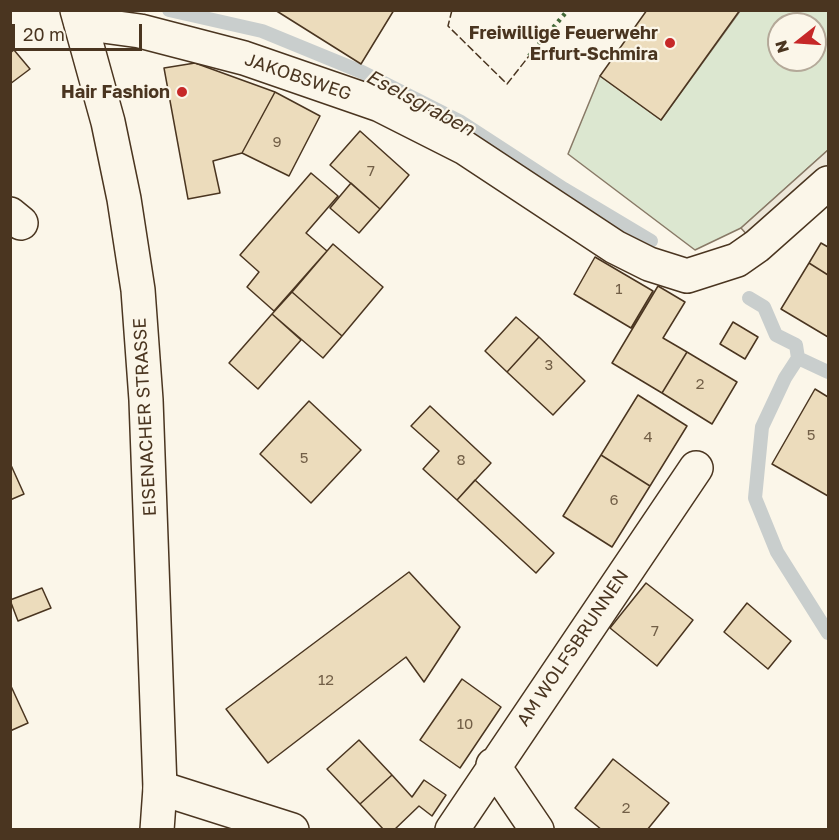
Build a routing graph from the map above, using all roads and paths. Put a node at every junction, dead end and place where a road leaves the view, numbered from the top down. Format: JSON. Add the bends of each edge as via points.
{"nodes":[{"id":1,"x":79,"y":17,"type":"edge"},
{"id":2,"x":828,"y":183,"type":"edge"},
{"id":3,"x":696,"y":468,"type":"dead end"},
{"id":4,"x":493,"y":765,"type":"junction"},
{"id":5,"x":160,"y":788,"type":"junction"},
{"id":6,"x":157,"y":830,"type":"edge"},
{"id":7,"x":292,"y":830,"type":"edge"},
{"id":8,"x":452,"y":830,"type":"edge"},
{"id":9,"x":537,"y":830,"type":"edge"}],
"edges":[{"from":1,"to":2,"type":"street","name":"JAKOBSWEG","via":[[244,58],[380,105],[465,148],[615,247],[649,264],[687,276],[737,260]]},
{"from":1,"to":5,"type":"street","name":"EISENACHER STRASSE","via":[[111,133],[138,290],[146,400]]},
{"from":3,"to":4,"type":"street","name":"AM WOLFSBRUNNEN"},
{"from":4,"to":8,"type":"street","name":"AM WOLFSBRUNNEN"},
{"from":4,"to":9,"type":"street"},
{"from":5,"to":6,"type":"street","name":"EISENACHER STRASSE"},
{"from":5,"to":7,"type":"street"}]}
